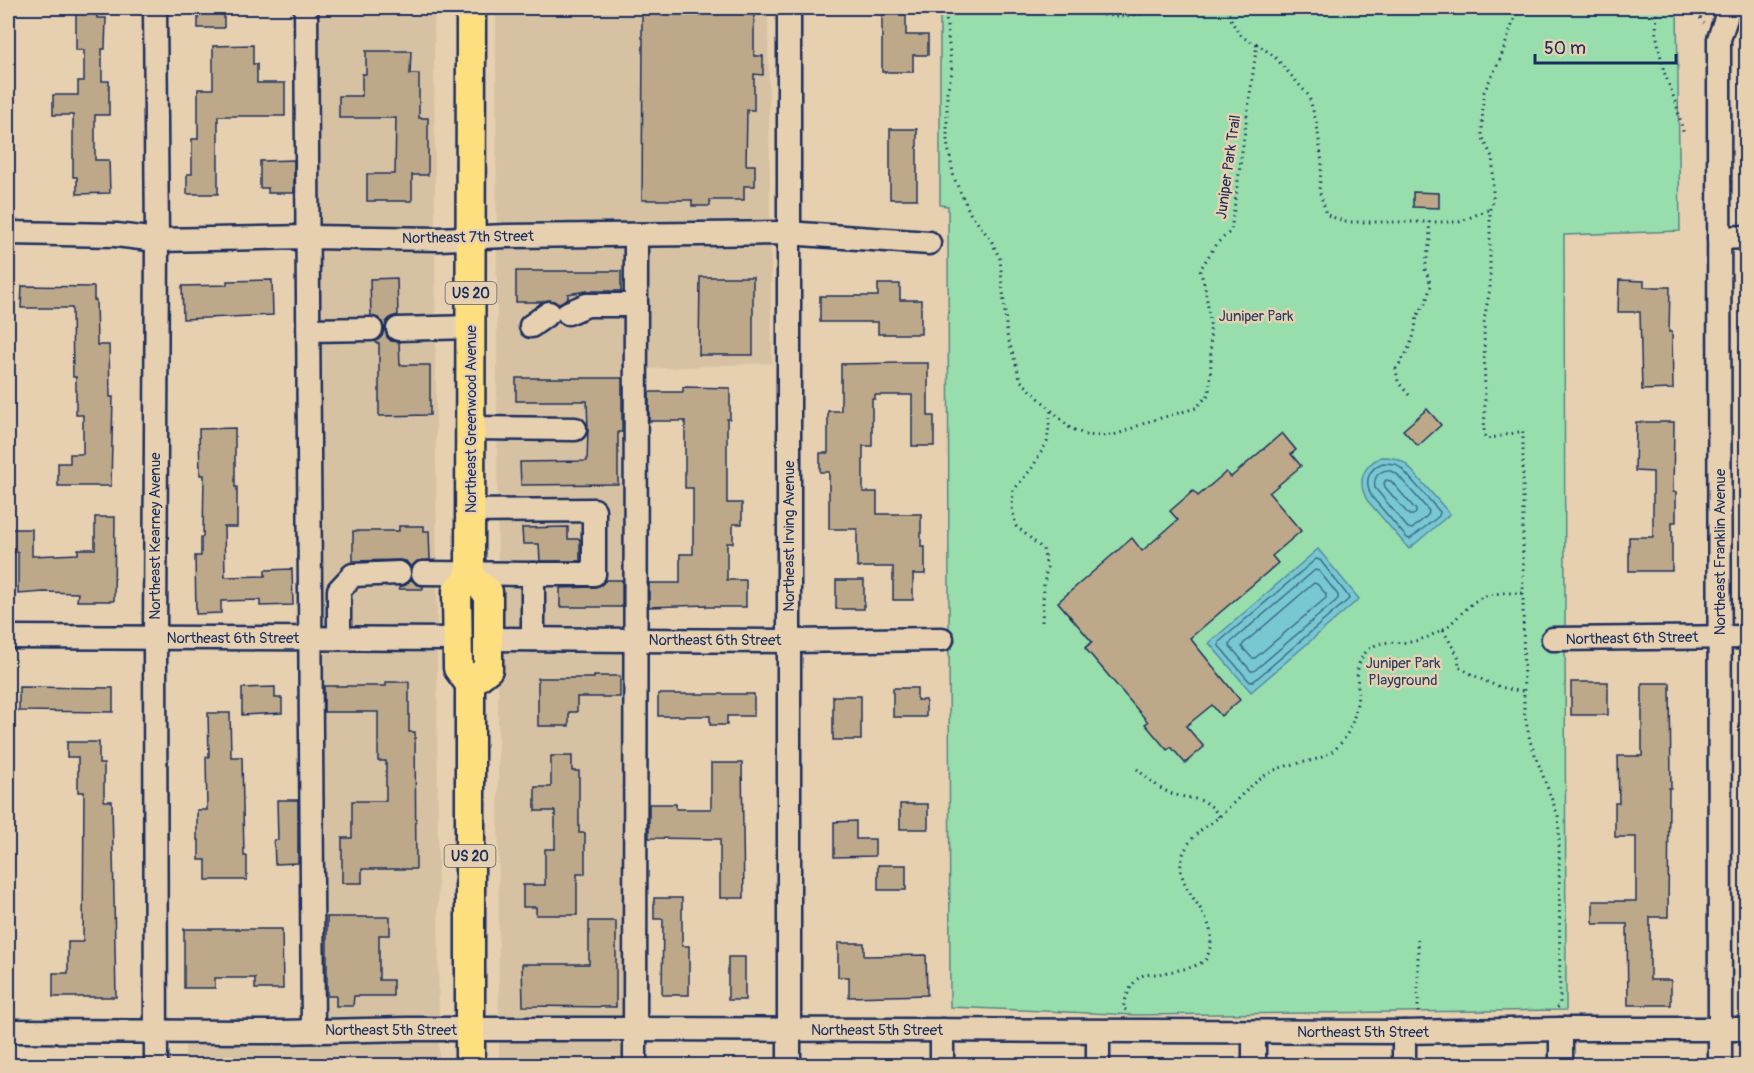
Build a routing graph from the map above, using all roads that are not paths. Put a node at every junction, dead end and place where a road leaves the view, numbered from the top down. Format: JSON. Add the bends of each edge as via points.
{"nodes":[{"id":1,"x":155,"y":8,"type":"edge"},
{"id":2,"x":306,"y":8,"type":"edge"},
{"id":3,"x":471,"y":8,"type":"edge"},
{"id":4,"x":789,"y":8,"type":"edge"},
{"id":5,"x":1726,"y":8,"type":"edge"},
{"id":6,"x":1713,"y":25,"type":"edge"},
{"id":7,"x":8,"y":233,"type":"edge"},
{"id":8,"x":787,"y":233,"type":"junction"},
{"id":9,"x":636,"y":236,"type":"junction"},
{"id":10,"x":308,"y":237,"type":"junction"},
{"id":11,"x":1746,"y":237,"type":"edge"},
{"id":12,"x":471,"y":238,"type":"junction"},
{"id":13,"x":1719,"y":238,"type":"junction"},
{"id":14,"x":157,"y":240,"type":"junction"},
{"id":15,"x":929,"y":243,"type":"dead end"},
{"id":16,"x":636,"y":305,"type":"junction"},
{"id":17,"x":549,"y":317,"type":"dead end"},
{"id":18,"x":471,"y":327,"type":"junction"},
{"id":19,"x":371,"y":329,"type":"dead end"},
{"id":20,"x":398,"y":329,"type":"dead end"},
{"id":21,"x":309,"y":330,"type":"junction"},
{"id":22,"x":471,"y":428,"type":"junction"},
{"id":23,"x":575,"y":429,"type":"dead end"},
{"id":24,"x":470,"y":511,"type":"junction"},
{"id":25,"x":399,"y":573,"type":"dead end"},
{"id":26,"x":423,"y":573,"type":"dead end"},
{"id":27,"x":533,"y":574,"type":"junction"},
{"id":28,"x":470,"y":575,"type":"junction"},
{"id":29,"x":8,"y":637,"type":"edge"},
{"id":30,"x":154,"y":637,"type":"junction"},
{"id":31,"x":1720,"y":637,"type":"junction"},
{"id":32,"x":1746,"y":637,"type":"edge"},
{"id":33,"x":311,"y":638,"type":"junction"},
{"id":34,"x":339,"y":638,"type":"junction"},
{"id":35,"x":458,"y":639,"type":"junction"},
{"id":36,"x":488,"y":639,"type":"junction"},
{"id":37,"x":533,"y":639,"type":"junction"},
{"id":38,"x":942,"y":639,"type":"dead end"},
{"id":39,"x":1553,"y":639,"type":"dead end"},
{"id":40,"x":636,"y":640,"type":"junction"},
{"id":41,"x":789,"y":640,"type":"junction"},
{"id":42,"x":470,"y":683,"type":"junction"},
{"id":43,"x":1558,"y":1019,"type":"junction"},
{"id":44,"x":636,"y":1029,"type":"junction"},
{"id":45,"x":1720,"y":1029,"type":"junction"},
{"id":46,"x":1746,"y":1029,"type":"edge"},
{"id":47,"x":470,"y":1030,"type":"junction"},
{"id":48,"x":789,"y":1030,"type":"junction"},
{"id":49,"x":942,"y":1030,"type":"junction"},
{"id":50,"x":8,"y":1031,"type":"edge"},
{"id":51,"x":156,"y":1031,"type":"junction"},
{"id":52,"x":313,"y":1031,"type":"junction"},
{"id":53,"x":1098,"y":1032,"type":"junction"},
{"id":54,"x":1254,"y":1032,"type":"junction"},
{"id":55,"x":1404,"y":1032,"type":"junction"},
{"id":56,"x":156,"y":1065,"type":"edge"},
{"id":57,"x":470,"y":1065,"type":"edge"},
{"id":58,"x":635,"y":1065,"type":"edge"},
{"id":59,"x":789,"y":1065,"type":"edge"},
{"id":60,"x":942,"y":1065,"type":"edge"},
{"id":61,"x":1098,"y":1065,"type":"edge"},
{"id":62,"x":1254,"y":1065,"type":"edge"},
{"id":63,"x":1404,"y":1065,"type":"edge"},
{"id":64,"x":1561,"y":1065,"type":"edge"},
{"id":65,"x":1720,"y":1065,"type":"edge"}],
"edges":[{"from":1,"to":14,"type":"street","name":"Northeast Kearney Avenue"},
{"from":2,"to":10,"type":"street"},
{"from":3,"to":12,"type":"main road","name":"Northeast Greenwood Avenue","number":"US 20"},
{"from":4,"to":8,"type":"street","name":"Northeast Irving Avenue"},
{"from":5,"to":6,"type":"street","name":"Northeast Franklin Avenue","via":[[1726,18]]},
{"from":6,"to":13,"type":"street","name":"Northeast Franklin Avenue"},
{"from":7,"to":14,"type":"street","name":"Northeast 7th Street","via":[[116,235]]},
{"from":8,"to":9,"type":"street","name":"Northeast 7th Street"},
{"from":8,"to":15,"type":"street","name":"Northeast 7th Street"},
{"from":8,"to":41,"type":"street","name":"Northeast Irving Avenue"},
{"from":9,"to":12,"type":"street","name":"Northeast 7th Street"},
{"from":9,"to":16,"type":"street"},
{"from":10,"to":12,"type":"street","name":"Northeast 7th Street"},
{"from":10,"to":14,"type":"street","name":"Northeast 7th Street"},
{"from":10,"to":21,"type":"street"},
{"from":11,"to":13,"type":"street"},
{"from":12,"to":18,"type":"main road","name":"Northeast Greenwood Avenue","number":"US 20"},
{"from":13,"to":31,"type":"street","name":"Northeast Franklin Avenue"},
{"from":14,"to":30,"type":"street","name":"Northeast Kearney Avenue"},
{"from":16,"to":17,"type":"street","via":[[587,305]]},
{"from":16,"to":40,"type":"street"},
{"from":18,"to":20,"type":"street"},
{"from":18,"to":22,"type":"main road","name":"Northeast Greenwood Avenue","number":"US 20"},
{"from":19,"to":21,"type":"street"},
{"from":21,"to":33,"type":"street"},
{"from":22,"to":23,"type":"street"},
{"from":22,"to":24,"type":"main road","name":"Northeast Greenwood Avenue","number":"US 20"},
{"from":24,"to":27,"type":"street","via":[[594,510],[594,574]]},
{"from":24,"to":28,"type":"main road","name":"Northeast Greenwood Avenue","number":"US 20"},
{"from":25,"to":34,"type":"street","via":[[352,575],[339,590]]},
{"from":26,"to":28,"type":"street"},
{"from":27,"to":28,"type":"street"},
{"from":27,"to":37,"type":"street"},
{"from":28,"to":35,"type":"main road","name":"Northeast Greenwood Avenue","number":"US 20","via":[[457,591]]},
{"from":28,"to":36,"type":"main road","via":[[488,591]]},
{"from":29,"to":30,"type":"street","name":"Northeast 6th Street"},
{"from":30,"to":33,"type":"street","name":"Northeast 6th Street"},
{"from":30,"to":51,"type":"street","name":"Northeast Kearney Avenue"},
{"from":31,"to":32,"type":"street","name":"Northeast 6th Street"},
{"from":31,"to":39,"type":"street","name":"Northeast 6th Street"},
{"from":31,"to":45,"type":"street","name":"Northeast Franklin Avenue"},
{"from":33,"to":34,"type":"street","name":"Northeast 6th Street"},
{"from":33,"to":52,"type":"street"},
{"from":34,"to":35,"type":"street","name":"Northeast 6th Street"},
{"from":35,"to":42,"type":"main road","name":"Northeast Greenwood Avenue","number":"US 20","via":[[458,668]]},
{"from":36,"to":37,"type":"street","name":"Northeast 6th Street"},
{"from":36,"to":42,"type":"main road","via":[[488,669]]},
{"from":37,"to":40,"type":"street","name":"Northeast 6th Street"},
{"from":38,"to":41,"type":"street","name":"Northeast 6th Street"},
{"from":40,"to":41,"type":"street","name":"Northeast 6th Street"},
{"from":40,"to":44,"type":"street"},
{"from":41,"to":48,"type":"street","name":"Northeast Irving Avenue"},
{"from":42,"to":47,"type":"main road","name":"Northeast Greenwood Avenue","number":"US 20"},
{"from":43,"to":45,"type":"street","name":"Northeast 5th Street"},
{"from":43,"to":55,"type":"street","name":"Northeast 5th Street"},
{"from":43,"to":64,"type":"street"},
{"from":44,"to":47,"type":"street","name":"Northeast 5th Street"},
{"from":44,"to":48,"type":"street","name":"Northeast 5th Street"},
{"from":44,"to":58,"type":"street"},
{"from":45,"to":46,"type":"street","name":"Northeast 5th Street"},
{"from":45,"to":65,"type":"street","name":"Northeast Franklin Avenue"},
{"from":47,"to":52,"type":"street","name":"Northeast 5th Street"},
{"from":47,"to":57,"type":"main road","name":"Northeast Greenwood Avenue","number":"US 20"},
{"from":48,"to":49,"type":"street","name":"Northeast 5th Street"},
{"from":48,"to":59,"type":"street","name":"Northeast Irving Avenue"},
{"from":49,"to":53,"type":"street","name":"Northeast 5th Street"},
{"from":49,"to":60,"type":"street"},
{"from":50,"to":51,"type":"street","name":"Northeast 5th Street"},
{"from":51,"to":52,"type":"street","name":"Northeast 5th Street"},
{"from":51,"to":56,"type":"street","name":"Northeast Kearney Avenue"},
{"from":53,"to":54,"type":"street","name":"Northeast 5th Street"},
{"from":53,"to":61,"type":"street"},
{"from":54,"to":55,"type":"street","name":"Northeast 5th Street"},
{"from":54,"to":62,"type":"street"},
{"from":55,"to":63,"type":"street"}]}
